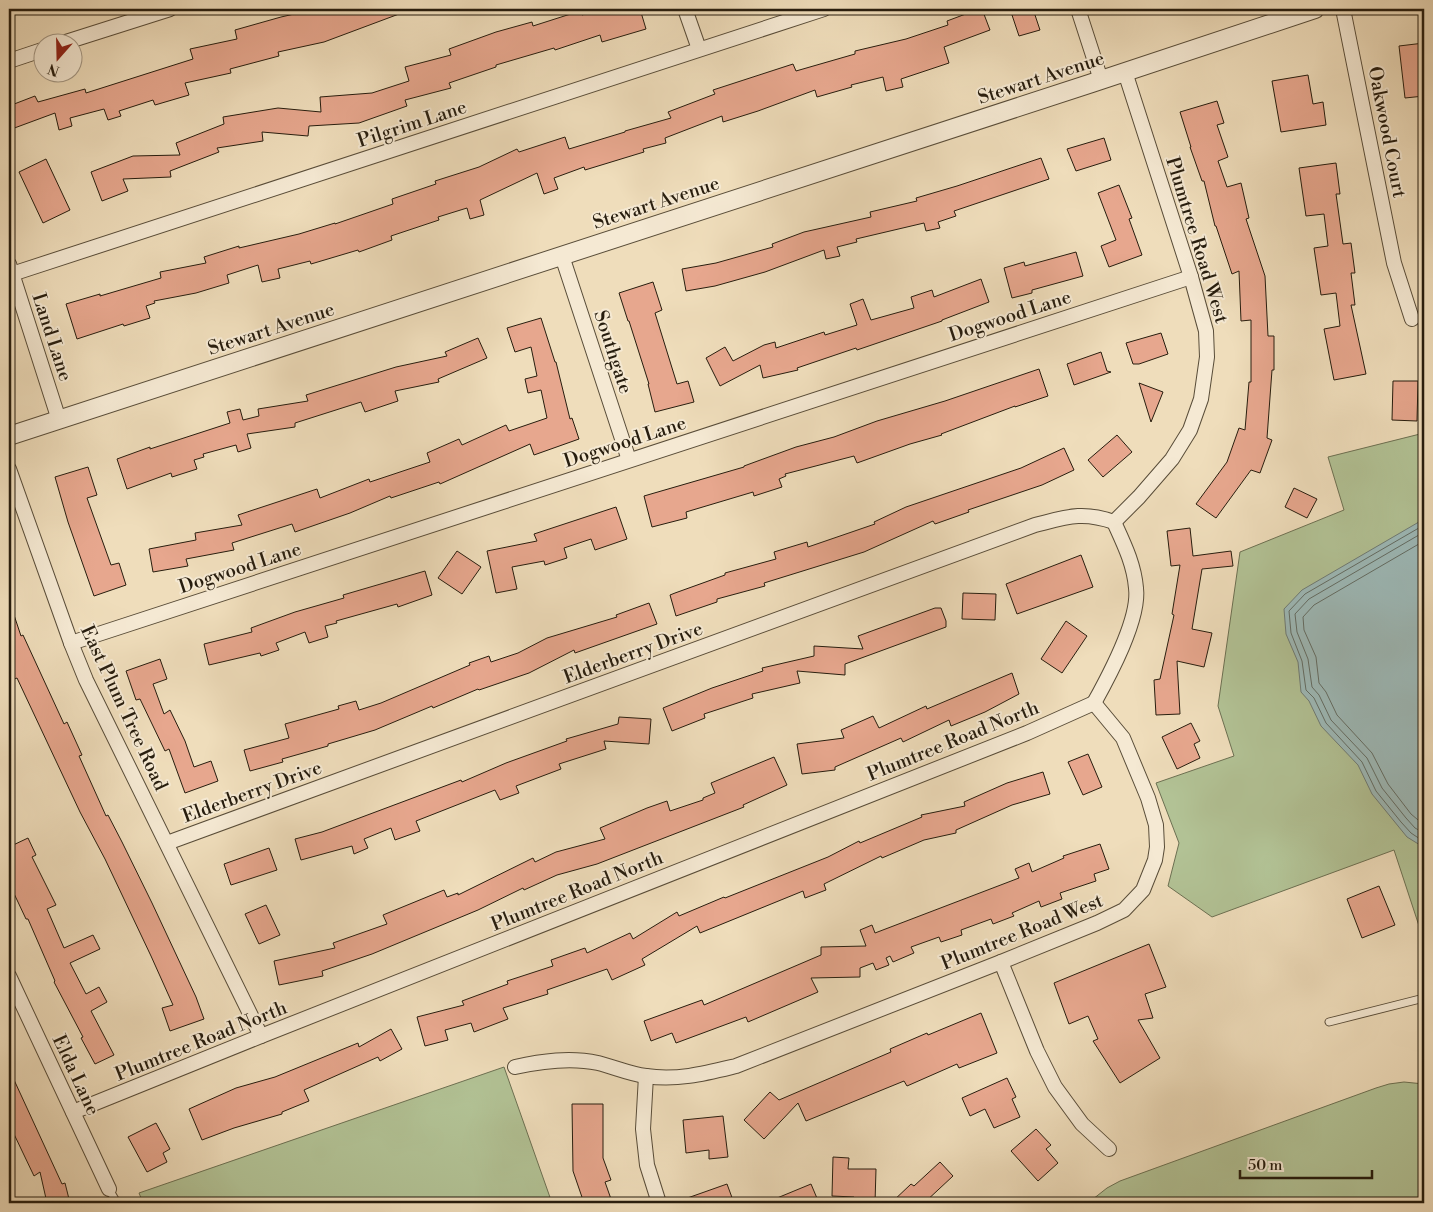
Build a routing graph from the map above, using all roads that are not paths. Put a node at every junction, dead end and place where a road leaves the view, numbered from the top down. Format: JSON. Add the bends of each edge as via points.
{"nodes":[{"id":1,"x":170,"y":9,"type":"edge"},
{"id":2,"x":685,"y":9,"type":"edge"},
{"id":3,"x":824,"y":9,"type":"edge"},
{"id":4,"x":1078,"y":9,"type":"edge"},
{"id":5,"x":1315,"y":9,"type":"edge"},
{"id":6,"x":1343,"y":9,"type":"edge"},
{"id":7,"x":82,"y":37,"type":"edge"},
{"id":8,"x":699,"y":49,"type":"junction"},
{"id":9,"x":32,"y":53,"type":"edge"},
{"id":10,"x":9,"y":61,"type":"edge"},
{"id":11,"x":1125,"y":72,"type":"junction"},
{"id":12,"x":1101,"y":80,"type":"junction"},
{"id":13,"x":562,"y":256,"type":"junction"},
{"id":14,"x":10,"y":269,"type":"edge"},
{"id":15,"x":1191,"y":277,"type":"junction"},
{"id":16,"x":1412,"y":320,"type":"dead end"},
{"id":17,"x":60,"y":420,"type":"junction"},
{"id":18,"x":9,"y":436,"type":"edge"},
{"id":19,"x":629,"y":460,"type":"junction"},
{"id":20,"x":9,"y":469,"type":"edge"},
{"id":21,"x":1114,"y":522,"type":"junction"},
{"id":22,"x":71,"y":643,"type":"junction"},
{"id":23,"x":1094,"y":703,"type":"junction"},
{"id":24,"x":166,"y":843,"type":"junction"},
{"id":25,"x":1001,"y":962,"type":"junction"},
{"id":26,"x":9,"y":976,"type":"edge"},
{"id":27,"x":1424,"y":998,"type":"edge"},
{"id":28,"x":1329,"y":1022,"type":"dead end"},
{"id":29,"x":260,"y":1036,"type":"junction"},
{"id":30,"x":514,"y":1067,"type":"dead end"},
{"id":31,"x":646,"y":1076,"type":"junction"},
{"id":32,"x":73,"y":1112,"type":"junction"},
{"id":33,"x":1109,"y":1149,"type":"dead end"},
{"id":34,"x":109,"y":1190,"type":"joint"},
{"id":35,"x":117,"y":1203,"type":"edge"},
{"id":36,"x":659,"y":1203,"type":"edge"}],
"edges":[{"from":1,"to":7,"type":"street"},
{"from":2,"to":8,"type":"street"},
{"from":3,"to":8,"type":"street","name":"Pilgrim Lane"},
{"from":4,"to":12,"type":"street"},
{"from":5,"to":11,"type":"street","name":"Stewart Avenue"},
{"from":6,"to":16,"type":"street","name":"Oakwood Court","via":[[1394,263]]},
{"from":8,"to":14,"type":"street","name":"Pilgrim Lane"},
{"from":9,"to":10,"type":"street"},
{"from":11,"to":12,"type":"street","name":"Stewart Avenue"},
{"from":11,"to":15,"type":"street","name":"Plumtree Road West"},
{"from":12,"to":13,"type":"street","name":"Stewart Avenue"},
{"from":13,"to":17,"type":"street","name":"Stewart Avenue"},
{"from":13,"to":19,"type":"street","name":"Southgate"},
{"from":14,"to":17,"type":"street","name":"Land Lane"},
{"from":15,"to":19,"type":"street","name":"Dogwood Lane"},
{"from":15,"to":21,"type":"street","name":"Plumtree Road West","via":[[1206,331],[1207,357],[1201,399],[1190,430],[1172,459]]},
{"from":17,"to":18,"type":"street","name":"Stewart Avenue"},
{"from":19,"to":22,"type":"street","name":"Dogwood Lane"},
{"from":20,"to":22,"type":"street","name":"East Plum Tree Road"},
{"from":21,"to":23,"type":"street","via":[[1130,557],[1137,590],[1133,617],[1114,669]]},
{"from":21,"to":24,"type":"street","name":"Elderberry Drive","via":[[1078,515],[1035,525]]},
{"from":22,"to":24,"type":"street","name":"East Plum Tree Road"},
{"from":23,"to":25,"type":"street","name":"Plumtree Road West","via":[[1123,738],[1148,798],[1156,825],[1158,847],[1155,860],[1142,890],[1124,910]]},
{"from":23,"to":29,"type":"street","name":"Plumtree Road North","via":[[1027,733]]},
{"from":24,"to":29,"type":"street","name":"East Plum Tree Road"},
{"from":25,"to":31,"type":"street","name":"Plumtree Road West","via":[[736,1066],[691,1077]]},
{"from":25,"to":33,"type":"street","via":[[1054,1087],[1082,1124]]},
{"from":26,"to":32,"type":"street","name":"Elda Lane"},
{"from":27,"to":28,"type":"lane"},
{"from":29,"to":32,"type":"street","name":"Plumtree Road North"},
{"from":30,"to":31,"type":"street","name":"Plumtree Road West","via":[[569,1059]]},
{"from":31,"to":36,"type":"street","via":[[643,1129],[647,1165]]},
{"from":32,"to":34,"type":"street","name":"Elda Lane"},
{"from":34,"to":35,"type":"lane"}]}
